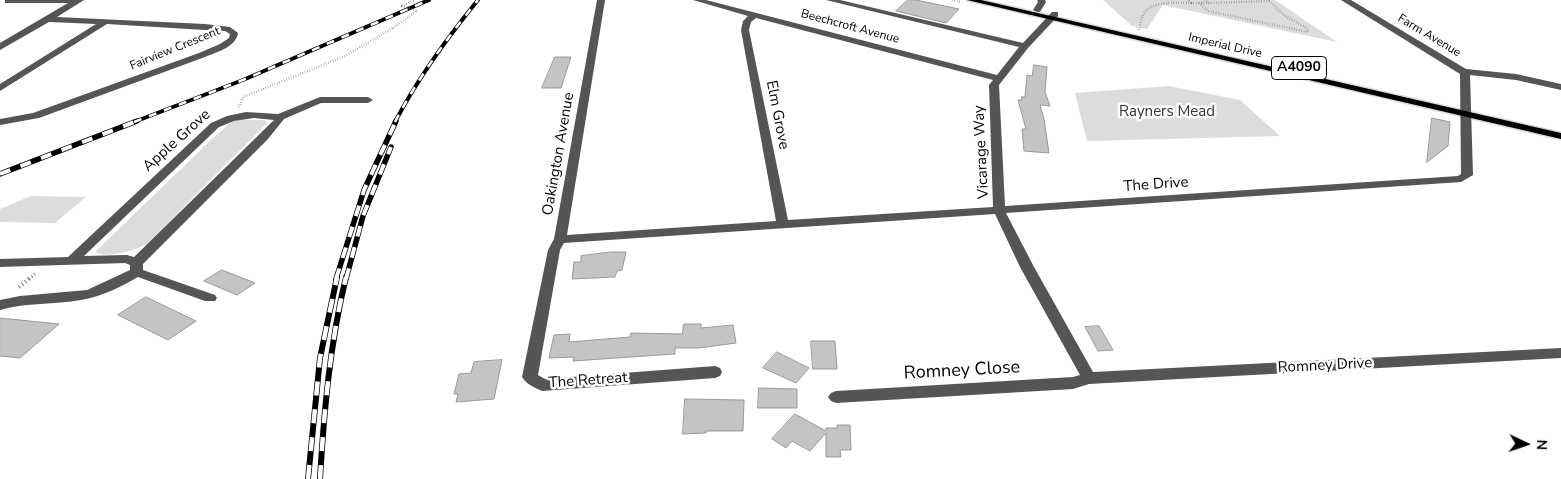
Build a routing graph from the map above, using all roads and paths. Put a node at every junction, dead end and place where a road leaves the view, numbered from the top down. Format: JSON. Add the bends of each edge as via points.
{"nodes":[{"id":1,"x":9,"y":0,"type":"edge"},
{"id":2,"x":415,"y":0,"type":"edge"},
{"id":3,"x":601,"y":0,"type":"edge"},
{"id":4,"x":697,"y":0,"type":"edge"},
{"id":5,"x":830,"y":0,"type":"edge"},
{"id":6,"x":970,"y":0,"type":"edge"},
{"id":7,"x":993,"y":0,"type":"edge"},
{"id":8,"x":1042,"y":0,"type":"edge"},
{"id":9,"x":1188,"y":0,"type":"edge"},
{"id":10,"x":1205,"y":0,"type":"edge"},
{"id":11,"x":1345,"y":0,"type":"edge"},
{"id":12,"x":79,"y":1,"type":"edge"},
{"id":13,"x":1191,"y":3,"type":"junction"},
{"id":14,"x":1199,"y":3,"type":"junction"},
{"id":15,"x":1209,"y":3,"type":"junction"},
{"id":16,"x":0,"y":5,"type":"edge"},
{"id":17,"x":1037,"y":10,"type":"junction"},
{"id":18,"x":754,"y":15,"type":"junction"},
{"id":19,"x":1052,"y":16,"type":"junction"},
{"id":20,"x":49,"y":18,"type":"junction"},
{"id":21,"x":105,"y":22,"type":"junction"},
{"id":22,"x":1138,"y":32,"type":"junction"},
{"id":23,"x":1025,"y":46,"type":"junction"},
{"id":24,"x":0,"y":47,"type":"edge"},
{"id":25,"x":1464,"y":72,"type":"junction"},
{"id":26,"x":997,"y":78,"type":"junction"},
{"id":27,"x":1561,"y":87,"type":"edge"},
{"id":28,"x":0,"y":88,"type":"edge"},
{"id":29,"x":368,"y":100,"type":"dead end"},
{"id":30,"x":1465,"y":110,"type":"junction"},
{"id":31,"x":279,"y":116,"type":"junction"},
{"id":32,"x":235,"y":117,"type":"junction"},
{"id":33,"x":0,"y":122,"type":"edge"},
{"id":34,"x":1561,"y":127,"type":"edge"},
{"id":35,"x":1561,"y":136,"type":"edge"},
{"id":36,"x":999,"y":210,"type":"junction"},
{"id":37,"x":783,"y":224,"type":"junction"},
{"id":38,"x":560,"y":239,"type":"junction"},
{"id":39,"x":70,"y":262,"type":"junction"},
{"id":40,"x":0,"y":263,"type":"edge"},
{"id":41,"x":136,"y":267,"type":"junction"},
{"id":42,"x":210,"y":298,"type":"dead end"},
{"id":43,"x":0,"y":305,"type":"edge"},
{"id":44,"x":541,"y":312,"type":"joint"},
{"id":45,"x":1561,"y":353,"type":"edge"},
{"id":46,"x":715,"y":372,"type":"dead end"},
{"id":47,"x":1089,"y":378,"type":"junction"},
{"id":48,"x":836,"y":397,"type":"dead end"}],
"edges":[{"from":1,"to":12,"type":"street"},
{"from":1,"to":16,"type":"street"},
{"from":2,"to":32,"type":"path","bridge":true,"via":[[402,6],[417,11],[345,56],[242,97]]},
{"from":3,"to":38,"type":"street","name":"Oakington Avenue"},
{"from":4,"to":18,"type":"street","name":"Beechcroft Avenue"},
{"from":5,"to":23,"type":"street"},
{"from":6,"to":19,"type":"main road","name":"Imperial Drive","number":"A4090"},
{"from":7,"to":17,"type":"main road","name":"Imperial Drive","number":"A4090"},
{"from":8,"to":17,"type":"street"},
{"from":9,"to":13,"type":"path"},
{"from":10,"to":15,"type":"path"},
{"from":11,"to":25,"type":"street","name":"Farm Avenue"},
{"from":12,"to":20,"type":"street"},
{"from":13,"to":14,"type":"path"},
{"from":13,"to":22,"type":"path","via":[[1150,6],[1143,15]]},
{"from":14,"to":15,"type":"path"},
{"from":14,"to":15,"type":"path","via":[[1208,11],[1308,32],[1308,28],[1284,15],[1269,1]]},
{"from":17,"to":19,"type":"main road","name":"Imperial Drive","number":"A4090"},
{"from":18,"to":26,"type":"street","name":"Beechcroft Avenue"},
{"from":18,"to":37,"type":"street","name":"Elm Grove","via":[[747,21],[745,30]]},
{"from":19,"to":22,"type":"main road","name":"Imperial Drive","number":"A4090"},
{"from":19,"to":23,"type":"street"},
{"from":19,"to":30,"type":"main road","name":"Imperial Drive","number":"A4090"},
{"from":20,"to":21,"type":"street","name":"Fairview Crescent"},
{"from":20,"to":24,"type":"street"},
{"from":21,"to":28,"type":"street"},
{"from":21,"to":33,"type":"street","name":"Fairview Crescent","via":[[205,27],[234,33],[223,46],[202,54],[34,116]]},
{"from":22,"to":30,"type":"main road","name":"Imperial Drive","number":"A4090"},
{"from":23,"to":26,"type":"street"},
{"from":25,"to":27,"type":"street","via":[[1516,77]]},
{"from":25,"to":30,"type":"street","name":"Farm Avenue"},
{"from":26,"to":36,"type":"street","name":"Vicarage Way","via":[[994,85]]},
{"from":29,"to":31,"type":"street","via":[[320,100]]},
{"from":30,"to":34,"type":"main road","name":"Imperial Drive","number":"A4090"},
{"from":30,"to":35,"type":"main road","name":"Imperial Drive","number":"A4090"},
{"from":30,"to":36,"type":"street","name":"The Drive","via":[[1467,176],[1461,179]]},
{"from":31,"to":32,"type":"street","name":"Apple Grove"},
{"from":31,"to":41,"type":"street","via":[[264,137]]},
{"from":32,"to":39,"type":"street","name":"Apple Grove","via":[[216,125]]},
{"from":36,"to":37,"type":"street","name":"The Drive"},
{"from":36,"to":47,"type":"street","name":"Vicarage Way"},
{"from":37,"to":38,"type":"street","name":"The Drive"},
{"from":38,"to":44,"type":"street","name":"Oakington Avenue","via":[[554,250]]},
{"from":39,"to":40,"type":"street"},
{"from":39,"to":41,"type":"street","via":[[127,259]]},
{"from":41,"to":42,"type":"street"},
{"from":41,"to":43,"type":"street","via":[[101,290],[80,296],[31,298]]},
{"from":44,"to":46,"type":"street","name":"The Retreat","via":[[530,377],[542,385]]},
{"from":45,"to":47,"type":"street","name":"Romney Drive"},
{"from":47,"to":48,"type":"street","name":"Romney Close","via":[[1073,383]]}]}
